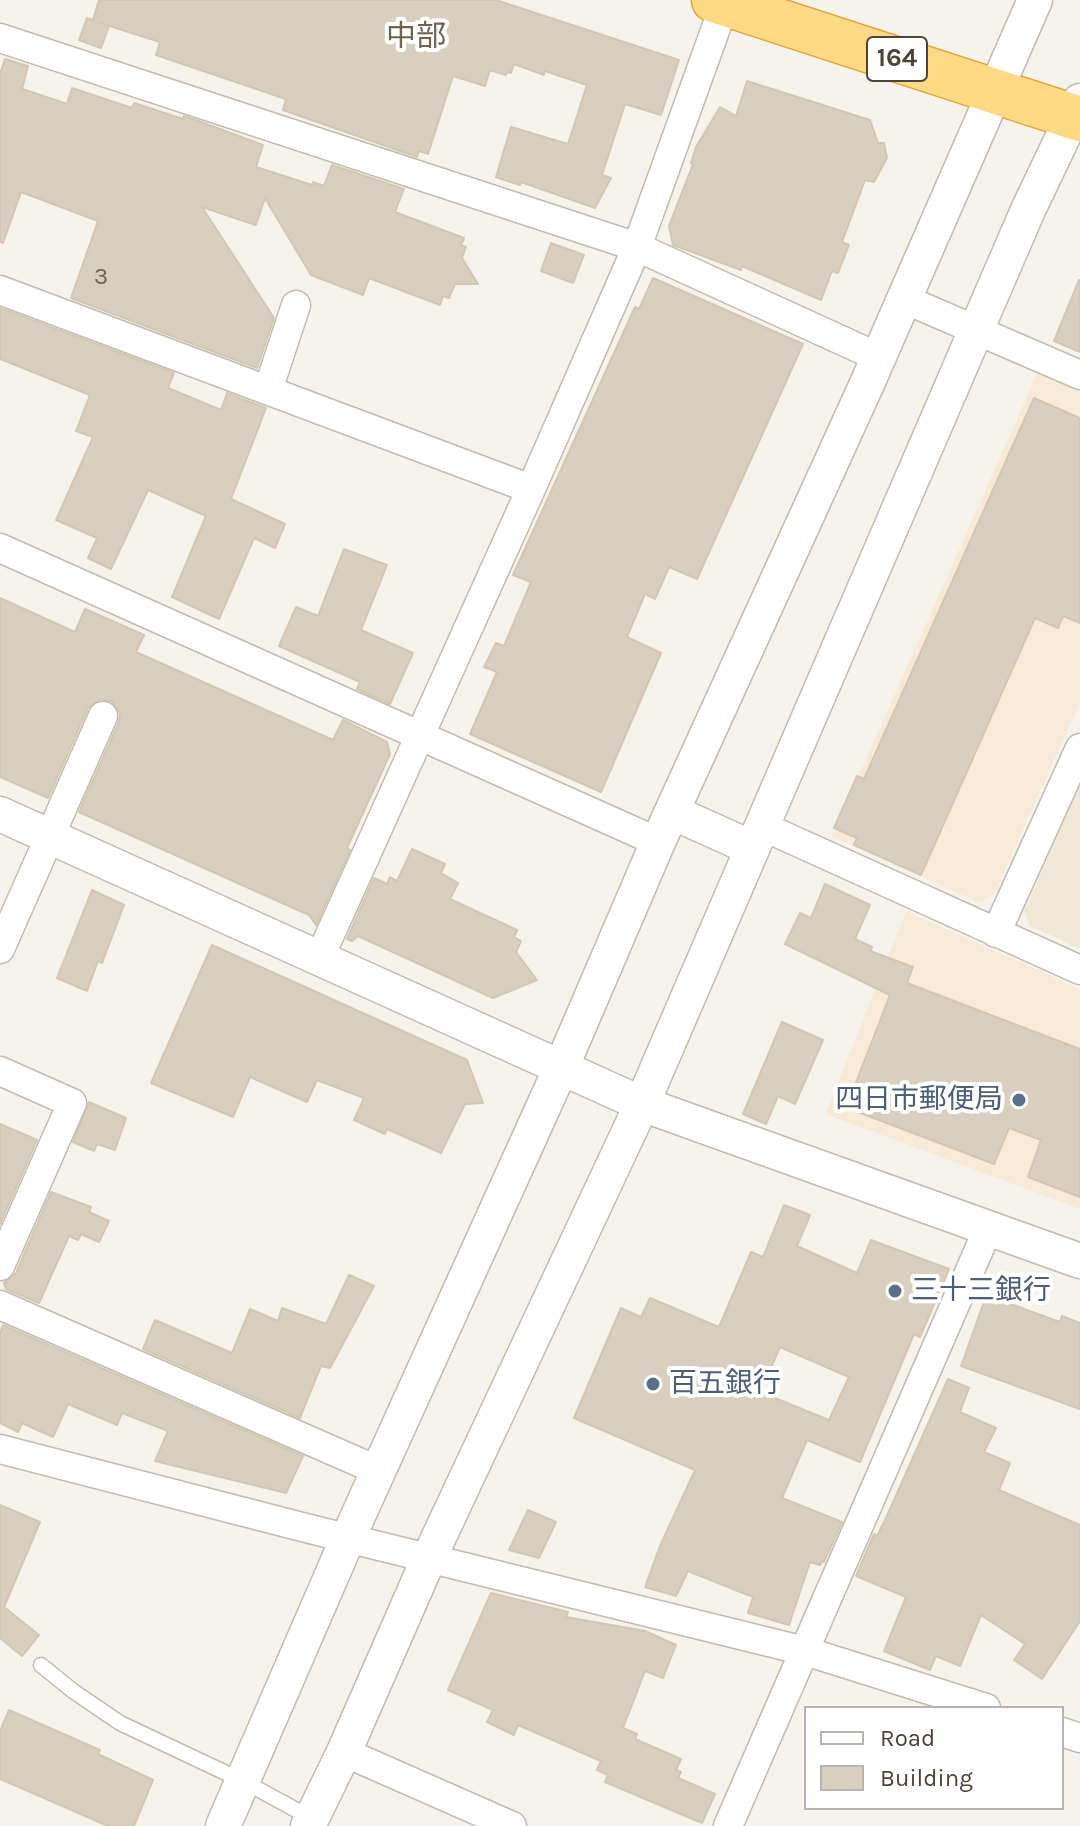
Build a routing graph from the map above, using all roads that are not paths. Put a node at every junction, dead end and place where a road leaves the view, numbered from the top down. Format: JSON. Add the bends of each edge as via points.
{"nodes":[{"id":1,"x":1035,"y":0,"type":"edge"},
{"id":2,"x":720,"y":2,"type":"edge"},
{"id":3,"x":0,"y":38,"type":"edge"},
{"id":4,"x":995,"y":91,"type":"junction"},
{"id":5,"x":1077,"y":112,"type":"edge"},
{"id":6,"x":637,"y":247,"type":"junction"},
{"id":7,"x":0,"y":290,"type":"edge"},
{"id":8,"x":904,"y":299,"type":"junction"},
{"id":9,"x":296,"y":305,"type":"dead end"},
{"id":10,"x":975,"y":330,"type":"junction"},
{"id":11,"x":878,"y":357,"type":"junction"},
{"id":12,"x":1080,"y":375,"type":"edge"},
{"id":13,"x":268,"y":390,"type":"junction"},
{"id":14,"x":531,"y":489,"type":"junction"},
{"id":15,"x":0,"y":548,"type":"edge"},
{"id":16,"x":103,"y":716,"type":"dead end"},
{"id":17,"x":419,"y":736,"type":"junction"},
{"id":18,"x":1080,"y":748,"type":"edge"},
{"id":19,"x":0,"y":814,"type":"edge"},
{"id":20,"x":665,"y":827,"type":"junction"},
{"id":21,"x":48,"y":835,"type":"junction"},
{"id":22,"x":757,"y":837,"type":"junction"},
{"id":23,"x":996,"y":933,"type":"junction"},
{"id":24,"x":0,"y":949,"type":"edge"},
{"id":25,"x":319,"y":959,"type":"junction"},
{"id":26,"x":1080,"y":970,"type":"edge"},
{"id":27,"x":561,"y":1068,"type":"junction"},
{"id":28,"x":0,"y":1071,"type":"edge"},
{"id":29,"x":642,"y":1104,"type":"junction"},
{"id":30,"x":988,"y":1229,"type":"junction"},
{"id":31,"x":1080,"y":1261,"type":"edge"},
{"id":32,"x":0,"y":1266,"type":"edge"},
{"id":33,"x":0,"y":1305,"type":"edge"},
{"id":34,"x":0,"y":1449,"type":"edge"},
{"id":35,"x":379,"y":1471,"type":"junction"},
{"id":36,"x":348,"y":1538,"type":"junction"},
{"id":37,"x":429,"y":1558,"type":"junction"},
{"id":38,"x":805,"y":1651,"type":"junction"},
{"id":39,"x":41,"y":1665,"type":"dead end"},
{"id":40,"x":980,"y":1706,"type":"edge"},
{"id":41,"x":344,"y":1752,"type":"junction"},
{"id":42,"x":243,"y":1781,"type":"junction"},
{"id":43,"x":310,"y":1822,"type":"edge"},
{"id":44,"x":223,"y":1826,"type":"edge"},
{"id":45,"x":512,"y":1826,"type":"edge"},
{"id":46,"x":728,"y":1826,"type":"edge"}],
"edges":[{"from":1,"to":4,"type":"street"},
{"from":2,"to":4,"type":"highway","number":"164"},
{"from":2,"to":6,"type":"street"},
{"from":3,"to":6,"type":"street"},
{"from":4,"to":5,"type":"highway","number":"164"},
{"from":4,"to":8,"type":"street"},
{"from":5,"to":10,"type":"street"},
{"from":6,"to":11,"type":"street"},
{"from":6,"to":14,"type":"street"},
{"from":7,"to":13,"type":"street"},
{"from":8,"to":10,"type":"street"},
{"from":8,"to":11,"type":"street"},
{"from":9,"to":13,"type":"street"},
{"from":10,"to":12,"type":"street"},
{"from":10,"to":22,"type":"street"},
{"from":11,"to":20,"type":"street"},
{"from":13,"to":14,"type":"street"},
{"from":14,"to":17,"type":"street"},
{"from":15,"to":17,"type":"street"},
{"from":16,"to":21,"type":"street"},
{"from":17,"to":20,"type":"street"},
{"from":17,"to":25,"type":"street"},
{"from":18,"to":23,"type":"street"},
{"from":19,"to":21,"type":"street"},
{"from":20,"to":22,"type":"street"},
{"from":20,"to":27,"type":"street"},
{"from":21,"to":24,"type":"street"},
{"from":21,"to":25,"type":"street"},
{"from":22,"to":23,"type":"street"},
{"from":22,"to":29,"type":"street"},
{"from":23,"to":26,"type":"street"},
{"from":25,"to":27,"type":"street"},
{"from":27,"to":29,"type":"street"},
{"from":27,"to":35,"type":"street"},
{"from":28,"to":32,"type":"street","via":[[72,1103]]},
{"from":29,"to":30,"type":"street"},
{"from":29,"to":37,"type":"street"},
{"from":30,"to":31,"type":"street"},
{"from":30,"to":38,"type":"street"},
{"from":33,"to":35,"type":"street"},
{"from":34,"to":36,"type":"street"},
{"from":35,"to":36,"type":"street"},
{"from":36,"to":37,"type":"street"},
{"from":36,"to":42,"type":"street"},
{"from":37,"to":38,"type":"street"},
{"from":37,"to":41,"type":"street"},
{"from":38,"to":40,"type":"street"},
{"from":38,"to":46,"type":"street"},
{"from":39,"to":42,"type":"lane","via":[[120,1723]]},
{"from":41,"to":43,"type":"street"},
{"from":41,"to":45,"type":"street"},
{"from":42,"to":43,"type":"lane"},
{"from":42,"to":44,"type":"street"}]}
